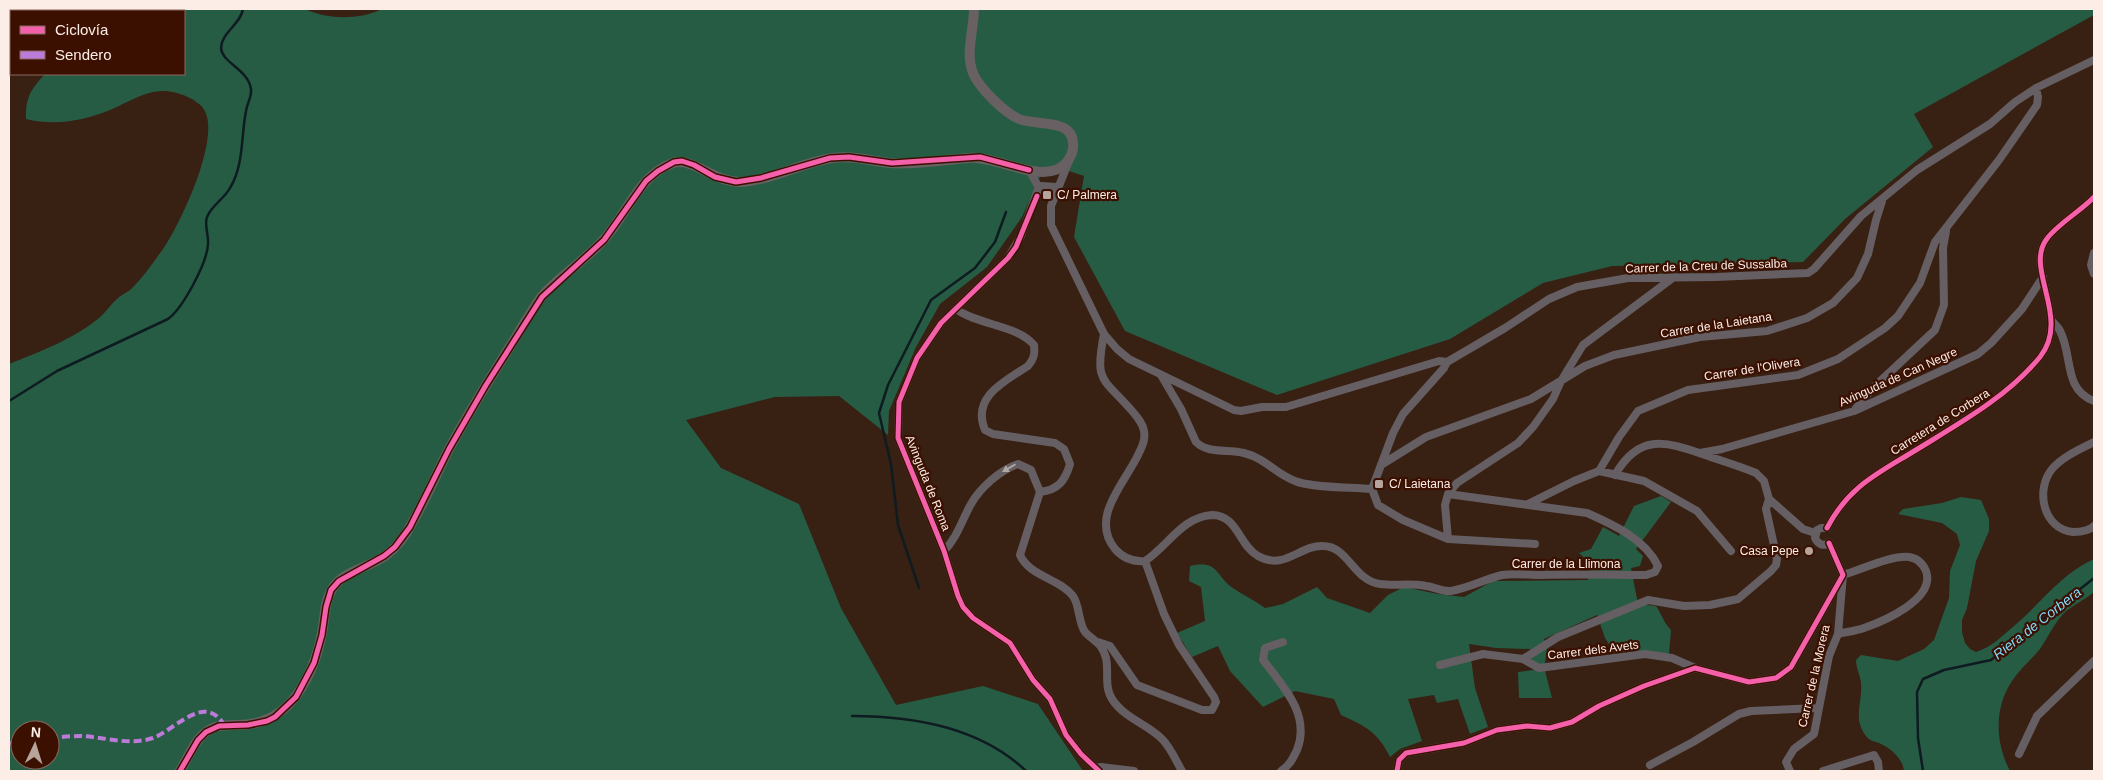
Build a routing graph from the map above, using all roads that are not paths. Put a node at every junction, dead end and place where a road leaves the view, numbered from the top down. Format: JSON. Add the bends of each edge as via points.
{"nodes":[{"id":1,"x":974,"y":9,"type":"edge"},
{"id":2,"x":2094,"y":60,"type":"edge"},
{"id":3,"x":2036,"y":88,"type":"junction"},
{"id":4,"x":1071,"y":157,"type":"junction"},
{"id":5,"x":1029,"y":170,"type":"junction"},
{"id":6,"x":1049,"y":172,"type":"junction"},
{"id":7,"x":1058,"y":186,"type":"junction"},
{"id":8,"x":1041,"y":190,"type":"junction"},
{"id":9,"x":2094,"y":197,"type":"edge"},
{"id":10,"x":1883,"y":198,"type":"junction"},
{"id":11,"x":1946,"y":230,"type":"junction"},
{"id":12,"x":2094,"y":253,"type":"edge"},
{"id":13,"x":2094,"y":274,"type":"edge"},
{"id":14,"x":1674,"y":277,"type":"junction"},
{"id":15,"x":2043,"y":277,"type":"junction"},
{"id":16,"x":956,"y":309,"type":"junction"},
{"id":17,"x":2052,"y":322,"type":"junction"},
{"id":18,"x":1104,"y":334,"type":"junction"},
{"id":19,"x":1447,"y":362,"type":"junction"},
{"id":20,"x":1160,"y":374,"type":"junction"},
{"id":21,"x":1561,"y":380,"type":"junction"},
{"id":22,"x":2094,"y":401,"type":"edge"},
{"id":23,"x":1854,"y":411,"type":"junction"},
{"id":24,"x":2094,"y":442,"type":"edge"},
{"id":25,"x":1700,"y":453,"type":"junction"},
{"id":26,"x":1381,"y":465,"type":"junction"},
{"id":27,"x":1599,"y":471,"type":"junction"},
{"id":28,"x":1615,"y":475,"type":"junction"},
{"id":29,"x":1372,"y":489,"type":"junction"},
{"id":30,"x":1040,"y":492,"type":"junction"},
{"id":31,"x":1448,"y":494,"type":"junction"},
{"id":32,"x":1769,"y":499,"type":"junction"},
{"id":33,"x":1528,"y":504,"type":"junction"},
{"id":34,"x":2094,"y":526,"type":"edge"},
{"id":35,"x":1827,"y":528,"type":"junction"},
{"id":36,"x":1815,"y":533,"type":"junction"},
{"id":37,"x":1448,"y":539,"type":"junction"},
{"id":38,"x":1829,"y":543,"type":"junction"},
{"id":39,"x":1535,"y":544,"type":"dead end"},
{"id":40,"x":944,"y":551,"type":"junction"},
{"id":41,"x":1731,"y":551,"type":"dead end"},
{"id":42,"x":1145,"y":562,"type":"junction"},
{"id":43,"x":1843,"y":575,"type":"junction"},
{"id":44,"x":1838,"y":634,"type":"junction"},
{"id":45,"x":1098,"y":642,"type":"junction"},
{"id":46,"x":1283,"y":642,"type":"dead end"},
{"id":47,"x":1523,"y":659,"type":"junction"},
{"id":48,"x":2094,"y":661,"type":"edge"},
{"id":49,"x":1440,"y":665,"type":"dead end"},
{"id":50,"x":1695,"y":668,"type":"junction"},
{"id":51,"x":1818,"y":708,"type":"junction"},
{"id":52,"x":2019,"y":754,"type":"dead end"},
{"id":53,"x":1650,"y":765,"type":"dead end"},
{"id":54,"x":1097,"y":770,"type":"edge"},
{"id":55,"x":180,"y":771,"type":"edge"},
{"id":56,"x":1134,"y":771,"type":"edge"},
{"id":57,"x":1182,"y":771,"type":"edge"},
{"id":58,"x":1281,"y":771,"type":"edge"},
{"id":59,"x":1397,"y":771,"type":"edge"},
{"id":60,"x":1790,"y":771,"type":"edge"},
{"id":61,"x":1822,"y":771,"type":"edge"},
{"id":62,"x":1879,"y":771,"type":"edge"}],
"edges":[{"from":1,"to":4,"type":"street","via":[[970,54],[972,72],[1015,117],[1068,130],[1073,138]]},
{"from":2,"to":3,"type":"street","name":"Carrer de la Creu de Sussalba"},
{"from":3,"to":10,"type":"street","name":"Carrer de la Creu de Sussalba","via":[[1990,124],[1917,170]]},
{"from":3,"to":11,"type":"street","name":"Carrer de l'Olivera","via":[[2037,105]]},
{"from":4,"to":6,"type":"street","via":[[1060,168]]},
{"from":4,"to":7,"type":"street","name":"Carrer de la Creu de Sussalba"},
{"from":5,"to":6,"type":"street"},
{"from":5,"to":8,"type":"street"},
{"from":5,"to":55,"type":"street","via":[[980,157],[892,163],[849,157],[830,158],[736,182],[715,177],[682,161],[658,171],[646,181],[604,240],[542,297],[486,385],[410,527],[395,547],[339,581],[331,590],[314,663],[296,697],[268,721],[224,725],[206,732]]},
{"from":6,"to":7,"type":"street","via":[[1056,175]]},
{"from":6,"to":8,"type":"street","name":"Avinguda de Roma","via":[[1043,177]]},
{"from":7,"to":8,"type":"street"},
{"from":7,"to":18,"type":"street","name":"Carrer de la Creu de Sussalba","via":[[1050,212],[1053,232]]},
{"from":8,"to":16,"type":"street","name":"Avinguda de Roma","via":[[1008,258]]},
{"from":9,"to":15,"type":"street","name":"Carretera de Corbera","via":[[2045,240],[2041,263]]},
{"from":10,"to":14,"type":"street","name":"Carrer de la Creu de Sussalba","via":[[1861,216],[1808,272]]},
{"from":10,"to":21,"type":"street","name":"Carrer de la Laietana","via":[[1868,254],[1857,278],[1833,303],[1807,318],[1767,331],[1700,337],[1614,354]]},
{"from":11,"to":23,"type":"street","via":[[1943,248],[1944,305],[1934,330],[1874,387]]},
{"from":11,"to":27,"type":"street","name":"Carrer de l'Olivera","via":[[1935,242],[1920,283],[1898,316],[1885,328],[1838,358],[1798,375],[1688,390],[1638,411]]},
{"from":12,"to":13,"type":"street","via":[[2091,265]]},
{"from":14,"to":19,"type":"street","name":"Carrer de la Creu de Sussalba","via":[[1628,278],[1566,290]]},
{"from":14,"to":21,"type":"street","via":[[1583,345]]},
{"from":15,"to":17,"type":"street","name":"Carretera de Corbera"},
{"from":15,"to":23,"type":"street","name":"Avinguda de Can Negre","via":[[2022,308],[1978,354]]},
{"from":16,"to":30,"type":"street","via":[[965,316],[1022,334],[1034,345],[1032,362],[996,387],[981,414],[985,430],[993,434],[1055,443],[1064,449],[1070,464],[1064,482],[1051,491]]},
{"from":16,"to":40,"type":"street","name":"Avinguda de Roma","via":[[941,323],[918,358],[899,402],[897,428],[898,438]]},
{"from":17,"to":22,"type":"street","via":[[2060,331],[2073,383],[2082,395]]},
{"from":17,"to":35,"type":"street","name":"Carretera de Corbera","via":[[2040,356],[1996,399],[1855,489]]},
{"from":18,"to":20,"type":"street","name":"Carrer de la Creu de Sussalba","via":[[1122,354]]},
{"from":18,"to":42,"type":"street","via":[[1099,371],[1141,422],[1144,432],[1143,445],[1107,512],[1108,539],[1119,553],[1133,561]]},
{"from":19,"to":20,"type":"street","name":"Carrer de la Creu de Sussalba","via":[[1439,361],[1286,407],[1241,411],[1228,408]]},
{"from":19,"to":26,"type":"street","via":[[1403,414]]},
{"from":20,"to":29,"type":"street","via":[[1200,446],[1263,459],[1296,481]]},
{"from":21,"to":26,"type":"street","name":"Carrer de la Laietana","via":[[1531,399],[1426,437]]},
{"from":21,"to":31,"type":"street","via":[[1533,428],[1518,443],[1457,483]]},
{"from":23,"to":25,"type":"street","name":"Avinguda de Can Negre","via":[[1722,450]]},
{"from":24,"to":34,"type":"street","via":[[2052,469],[2045,481],[2044,504],[2054,525],[2065,531],[2078,532]]},
{"from":25,"to":28,"type":"street","via":[[1677,444],[1653,444],[1629,457]]},
{"from":25,"to":32,"type":"street","via":[[1756,473],[1764,481]]},
{"from":26,"to":29,"type":"street"},
{"from":27,"to":28,"type":"street"},
{"from":27,"to":33,"type":"street"},
{"from":28,"to":41,"type":"street","via":[[1644,481],[1697,512]]},
{"from":29,"to":37,"type":"street","via":[[1378,504],[1403,520]]},
{"from":30,"to":40,"type":"street","one_way":true,"via":[[1031,470],[1018,464],[1010,466],[992,479],[972,502],[952,543]]},
{"from":30,"to":45,"type":"street","via":[[1020,555],[1024,563],[1070,592],[1086,632]]},
{"from":31,"to":33,"type":"street","name":"Carrer de la Llimona"},
{"from":31,"to":37,"type":"street","via":[[1445,505]]},
{"from":32,"to":36,"type":"street","via":[[1803,529]]},
{"from":32,"to":47,"type":"street","via":[[1766,508],[1776,565],[1738,599],[1684,606],[1648,600],[1558,638]]},
{"from":33,"to":42,"type":"street","name":"Carrer de la Llimona","via":[[1587,513],[1607,522],[1652,554],[1658,566],[1655,572],[1646,575],[1502,575],[1448,592],[1424,585],[1378,584],[1363,578],[1336,548],[1321,545],[1284,560],[1256,556],[1233,523],[1215,515],[1203,516],[1183,526]]},
{"from":35,"to":36,"type":"street"},
{"from":35,"to":38,"type":"street","via":[[1832,535]]},
{"from":36,"to":38,"type":"street","via":[[1818,543]]},
{"from":37,"to":39,"type":"street"},
{"from":38,"to":43,"type":"street"},
{"from":40,"to":54,"type":"street","name":"Avinguda de Roma","via":[[963,607],[973,618],[1010,643],[1050,700],[1066,734]]},
{"from":42,"to":45,"type":"street","via":[[1179,646],[1214,697],[1215,706],[1212,710],[1202,710],[1137,685],[1110,646]]},
{"from":43,"to":44,"type":"street","name":"Carrer de la Morera"},
{"from":43,"to":44,"type":"street","via":[[1888,560],[1910,557],[1918,560],[1927,582],[1925,590],[1903,610],[1863,629]]},
{"from":43,"to":50,"type":"street","name":"Carrer dels Avets","via":[[1791,667],[1776,678],[1749,682]]},
{"from":44,"to":51,"type":"street","name":"Carrer de la Morera","via":[[1829,656]]},
{"from":45,"to":57,"type":"street","via":[[1106,657],[1111,698],[1129,717],[1162,738]]},
{"from":46,"to":58,"type":"street","via":[[1266,648],[1263,660],[1289,694],[1300,715],[1301,738],[1291,764]]},
{"from":47,"to":49,"type":"street","name":"Carrer dels Avets","via":[[1483,654]]},
{"from":47,"to":50,"type":"street","name":"Carrer dels Avets","via":[[1539,668],[1645,654],[1672,658]]},
{"from":48,"to":52,"type":"street","via":[[2037,716]]},
{"from":50,"to":59,"type":"street","via":[[1644,686],[1572,722],[1550,728],[1527,726],[1497,730],[1464,744],[1406,753],[1399,760]]},
{"from":51,"to":53,"type":"street","via":[[1739,714]]},
{"from":51,"to":60,"type":"street","name":"Carrer de la Morera","via":[[1814,734],[1794,749],[1786,762]]},
{"from":54,"to":56,"type":"street","via":[[1101,767]]},
{"from":61,"to":62,"type":"street","via":[[1874,755]]}]}
